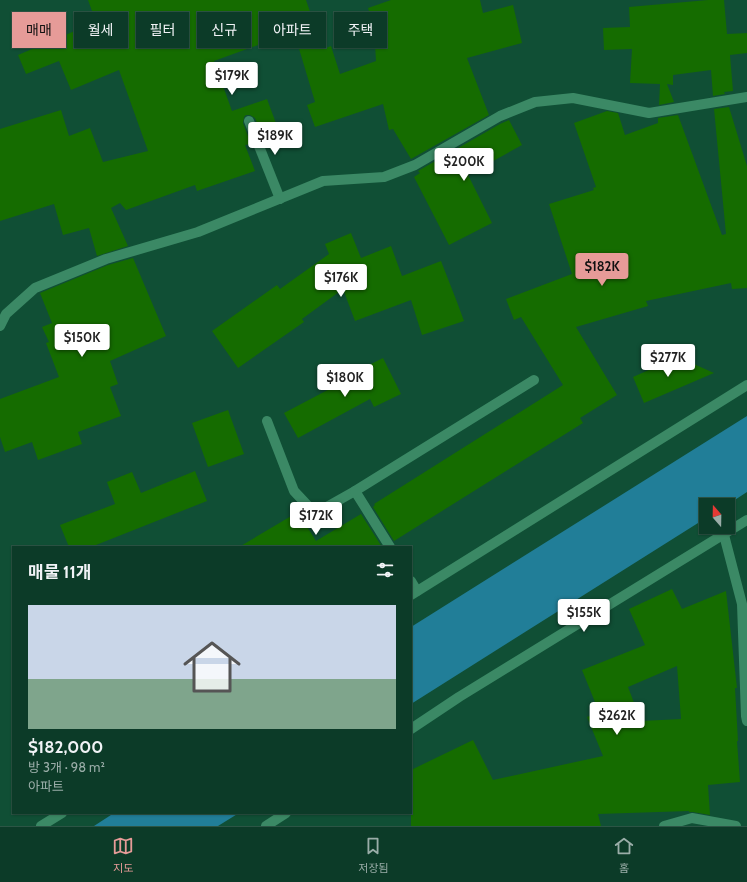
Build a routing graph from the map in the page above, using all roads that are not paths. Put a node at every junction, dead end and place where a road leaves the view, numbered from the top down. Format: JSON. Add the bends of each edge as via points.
{"nodes":[{"id":1,"x":747,"y":97,"type":"edge"},
{"id":2,"x":249,"y":121,"type":"dead end"},
{"id":3,"x":280,"y":199,"type":"junction"},
{"id":4,"x":0,"y":326,"type":"edge"},
{"id":5,"x":534,"y":380,"type":"dead end"},
{"id":6,"x":747,"y":385,"type":"edge"},
{"id":7,"x":267,"y":421,"type":"dead end"},
{"id":8,"x":354,"y":491,"type":"junction"},
{"id":9,"x":747,"y":520,"type":"edge"},
{"id":10,"x":724,"y":535,"type":"junction"},
{"id":11,"x":389,"y":546,"type":"edge"},
{"id":12,"x":414,"y":593,"type":"edge"},
{"id":13,"x":747,"y":721,"type":"edge"},
{"id":14,"x":412,"y":728,"type":"edge"},
{"id":15,"x":60,"y":814,"type":"edge"},
{"id":16,"x":285,"y":814,"type":"edge"},
{"id":17,"x":270,"y":825,"type":"edge"},
{"id":18,"x":41,"y":826,"type":"edge"},
{"id":19,"x":664,"y":826,"type":"edge"},
{"id":20,"x":736,"y":826,"type":"edge"}],
"edges":[{"from":1,"to":3,"type":"street","via":[[649,113],[573,98],[535,102],[500,116],[415,165],[384,177],[323,181]]},
{"from":2,"to":3,"type":"street"},
{"from":3,"to":4,"type":"street","via":[[198,232],[106,259],[35,288],[6,314]]},
{"from":5,"to":8,"type":"street"},
{"from":6,"to":12,"type":"street"},
{"from":7,"to":8,"type":"street","via":[[294,491],[309,507],[323,509]]},
{"from":8,"to":11,"type":"street"},
{"from":9,"to":10,"type":"street"},
{"from":10,"to":13,"type":"street","via":[[742,604]]},
{"from":10,"to":14,"type":"street"},
{"from":15,"to":18,"type":"street"},
{"from":16,"to":17,"type":"street"},
{"from":19,"to":20,"type":"street","via":[[692,818]]}]}
